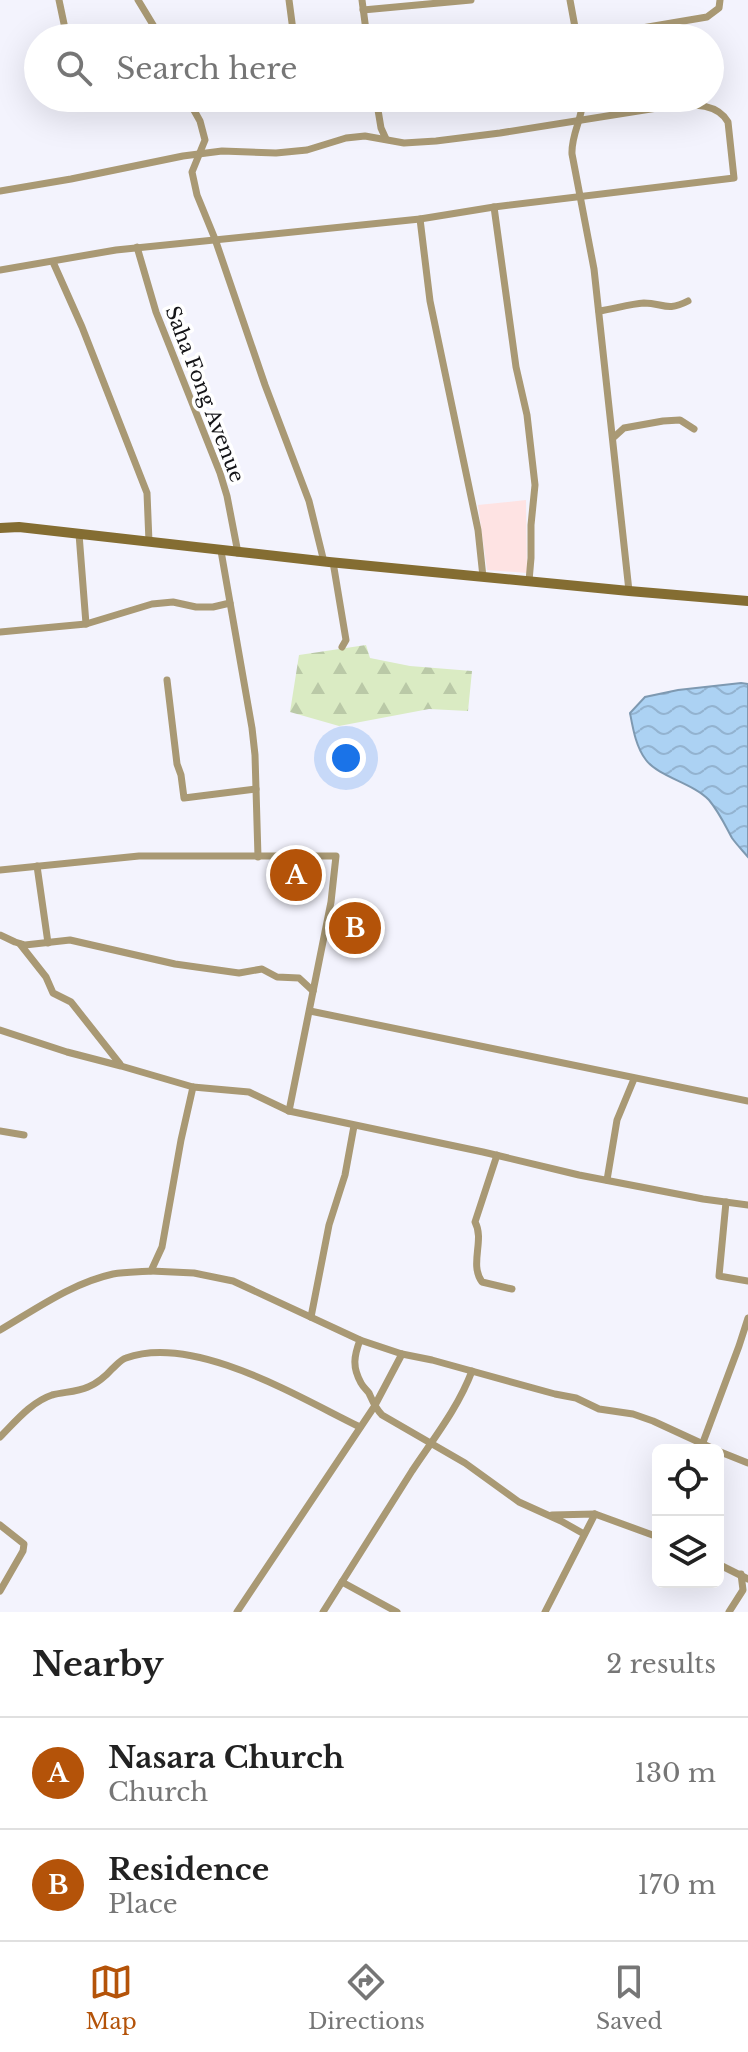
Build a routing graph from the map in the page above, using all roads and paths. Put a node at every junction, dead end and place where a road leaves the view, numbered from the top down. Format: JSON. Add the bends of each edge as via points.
{"nodes":[{"id":1,"x":59,"y":0,"type":"edge"},
{"id":2,"x":138,"y":0,"type":"edge"},
{"id":3,"x":289,"y":0,"type":"edge"},
{"id":4,"x":362,"y":0,"type":"edge"},
{"id":5,"x":471,"y":0,"type":"edge"},
{"id":6,"x":570,"y":0,"type":"edge"},
{"id":7,"x":720,"y":0,"type":"edge"},
{"id":8,"x":363,"y":10,"type":"junction"},
{"id":9,"x":64,"y":24,"type":"edge"},
{"id":10,"x":153,"y":24,"type":"edge"},
{"id":11,"x":292,"y":24,"type":"edge"},
{"id":12,"x":365,"y":24,"type":"edge"},
{"id":13,"x":574,"y":24,"type":"edge"},
{"id":14,"x":666,"y":24,"type":"edge"},
{"id":15,"x":195,"y":112,"type":"edge"},
{"id":16,"x":378,"y":112,"type":"edge"},
{"id":17,"x":582,"y":112,"type":"edge"},
{"id":18,"x":631,"y":112,"type":"edge"},
{"id":19,"x":720,"y":112,"type":"edge"},
{"id":20,"x":579,"y":120,"type":"junction"},
{"id":21,"x":386,"y":139,"type":"junction"},
{"id":22,"x":198,"y":155,"type":"junction"},
{"id":23,"x":0,"y":191,"type":"edge"},
{"id":24,"x":580,"y":198,"type":"junction"},
{"id":25,"x":494,"y":207,"type":"junction"},
{"id":26,"x":420,"y":219,"type":"junction"},
{"id":27,"x":215,"y":239,"type":"junction"},
{"id":28,"x":137,"y":247,"type":"junction"},
{"id":29,"x":53,"y":262,"type":"junction"},
{"id":30,"x":0,"y":270,"type":"edge"},
{"id":31,"x":688,"y":301,"type":"dead end"},
{"id":32,"x":599,"y":311,"type":"junction"},
{"id":33,"x":694,"y":429,"type":"dead end"},
{"id":34,"x":613,"y":438,"type":"junction"},
{"id":35,"x":0,"y":528,"type":"edge"},
{"id":36,"x":79,"y":534,"type":"junction"},
{"id":37,"x":149,"y":542,"type":"junction"},
{"id":38,"x":221,"y":551,"type":"junction"},
{"id":39,"x":238,"y":553,"type":"junction"},
{"id":40,"x":328,"y":562,"type":"junction"},
{"id":41,"x":483,"y":577,"type":"junction"},
{"id":42,"x":529,"y":581,"type":"junction"},
{"id":43,"x":629,"y":591,"type":"junction"},
{"id":44,"x":748,"y":601,"type":"edge"},
{"id":45,"x":230,"y":603,"type":"junction"},
{"id":46,"x":86,"y":624,"type":"junction"},
{"id":47,"x":0,"y":632,"type":"edge"},
{"id":48,"x":342,"y":647,"type":"dead end"},
{"id":49,"x":167,"y":680,"type":"dead end"},
{"id":50,"x":256,"y":789,"type":"junction"},
{"id":51,"x":258,"y":857,"type":"junction"},
{"id":52,"x":37,"y":866,"type":"junction"},
{"id":53,"x":0,"y":870,"type":"edge"},
{"id":54,"x":0,"y":935,"type":"edge"},
{"id":55,"x":48,"y":943,"type":"junction"},
{"id":56,"x":20,"y":944,"type":"junction"},
{"id":57,"x":313,"y":991,"type":"junction"},
{"id":58,"x":310,"y":1011,"type":"junction"},
{"id":59,"x":0,"y":1030,"type":"edge"},
{"id":60,"x":121,"y":1066,"type":"junction"},
{"id":61,"x":634,"y":1079,"type":"junction"},
{"id":62,"x":193,"y":1087,"type":"junction"},
{"id":63,"x":748,"y":1101,"type":"edge"},
{"id":64,"x":289,"y":1111,"type":"junction"},
{"id":65,"x":354,"y":1126,"type":"junction"},
{"id":66,"x":0,"y":1131,"type":"edge"},
{"id":67,"x":24,"y":1135,"type":"dead end"},
{"id":68,"x":497,"y":1155,"type":"junction"},
{"id":69,"x":607,"y":1180,"type":"junction"},
{"id":70,"x":726,"y":1202,"type":"junction"},
{"id":71,"x":748,"y":1205,"type":"edge"},
{"id":72,"x":151,"y":1271,"type":"junction"},
{"id":73,"x":748,"y":1281,"type":"edge"},
{"id":74,"x":512,"y":1289,"type":"dead end"},
{"id":75,"x":311,"y":1317,"type":"junction"},
{"id":76,"x":748,"y":1318,"type":"edge"},
{"id":77,"x":0,"y":1330,"type":"edge"},
{"id":78,"x":360,"y":1340,"type":"junction"},
{"id":79,"x":402,"y":1354,"type":"junction"},
{"id":80,"x":472,"y":1371,"type":"junction"},
{"id":81,"x":374,"y":1407,"type":"junction"},
{"id":82,"x":360,"y":1427,"type":"junction"},
{"id":83,"x":0,"y":1437,"type":"edge"},
{"id":84,"x":431,"y":1444,"type":"junction"},
{"id":85,"x":700,"y":1444,"type":"edge"},
{"id":86,"x":702,"y":1444,"type":"edge"},
{"id":87,"x":724,"y":1453,"type":"edge"},
{"id":88,"x":748,"y":1463,"type":"edge"},
{"id":89,"x":595,"y":1514,"type":"junction"},
{"id":90,"x":549,"y":1516,"type":"junction"},
{"id":91,"x":0,"y":1525,"type":"edge"},
{"id":92,"x":584,"y":1534,"type":"junction"},
{"id":93,"x":652,"y":1535,"type":"edge"},
{"id":94,"x":724,"y":1567,"type":"edge"},
{"id":95,"x":744,"y":1577,"type":"edge"},
{"id":96,"x":342,"y":1582,"type":"junction"},
{"id":97,"x":745,"y":1588,"type":"edge"},
{"id":98,"x":0,"y":1591,"type":"edge"},
{"id":99,"x":237,"y":1612,"type":"edge"},
{"id":100,"x":323,"y":1612,"type":"edge"},
{"id":101,"x":397,"y":1612,"type":"edge"},
{"id":102,"x":545,"y":1612,"type":"edge"},
{"id":103,"x":729,"y":1612,"type":"edge"}],
"edges":[{"from":1,"to":9,"type":"street"},
{"from":2,"to":10,"type":"street"},
{"from":3,"to":11,"type":"street"},
{"from":4,"to":8,"type":"street"},
{"from":5,"to":8,"type":"street"},
{"from":6,"to":13,"type":"street"},
{"from":7,"to":14,"type":"street","via":[[719,8],[707,17]]},
{"from":8,"to":12,"type":"street"},
{"from":15,"to":22,"type":"street","via":[[205,140]]},
{"from":16,"to":21,"type":"street"},
{"from":17,"to":20,"type":"street"},
{"from":18,"to":20,"type":"street"},
{"from":19,"to":24,"type":"street","via":[[728,122],[734,178]]},
{"from":20,"to":21,"type":"street","via":[[436,141]]},
{"from":20,"to":24,"type":"street","via":[[571,147]]},
{"from":21,"to":22,"type":"street","via":[[365,136],[307,150]]},
{"from":22,"to":23,"type":"street"},
{"from":22,"to":27,"type":"street","via":[[193,178]]},
{"from":24,"to":25,"type":"street"},
{"from":24,"to":32,"type":"street"},
{"from":25,"to":26,"type":"street"},
{"from":25,"to":42,"type":"street","via":[[535,485]]},
{"from":26,"to":27,"type":"street"},
{"from":26,"to":41,"type":"street","via":[[430,301],[465,461]]},
{"from":27,"to":28,"type":"street"},
{"from":27,"to":40,"type":"street"},
{"from":28,"to":29,"type":"street"},
{"from":28,"to":39,"type":"street","name":"Saha Fong Avenue","via":[[156,312],[220,473]]},
{"from":29,"to":30,"type":"street"},
{"from":29,"to":37,"type":"street","via":[[147,493]]},
{"from":31,"to":32,"type":"street","via":[[675,307],[646,303]]},
{"from":32,"to":34,"type":"street"},
{"from":33,"to":34,"type":"street","via":[[680,420],[663,421],[624,428]]},
{"from":34,"to":43,"type":"street"},
{"from":35,"to":36,"type":"street"},
{"from":36,"to":37,"type":"street"},
{"from":36,"to":46,"type":"street"},
{"from":37,"to":38,"type":"street"},
{"from":38,"to":39,"type":"street"},
{"from":38,"to":45,"type":"street"},
{"from":39,"to":40,"type":"street"},
{"from":40,"to":41,"type":"street"},
{"from":40,"to":48,"type":"street","via":[[346,640]]},
{"from":41,"to":42,"type":"street"},
{"from":42,"to":43,"type":"street"},
{"from":43,"to":44,"type":"street"},
{"from":45,"to":46,"type":"street","via":[[152,604]]},
{"from":45,"to":50,"type":"street","via":[[252,728]]},
{"from":46,"to":47,"type":"street"},
{"from":49,"to":50,"type":"street","via":[[184,798]]},
{"from":50,"to":51,"type":"street"},
{"from":51,"to":52,"type":"street","via":[[139,856]]},
{"from":51,"to":57,"type":"street","via":[[336,856]]},
{"from":52,"to":53,"type":"street"},
{"from":52,"to":55,"type":"street"},
{"from":54,"to":56,"type":"street"},
{"from":55,"to":56,"type":"street"},
{"from":55,"to":57,"type":"street","via":[[70,940],[239,973],[262,969],[277,977],[299,978]]},
{"from":56,"to":60,"type":"street","via":[[53,993],[71,1002]]},
{"from":57,"to":58,"type":"street"},
{"from":58,"to":61,"type":"street"},
{"from":58,"to":64,"type":"street"},
{"from":59,"to":60,"type":"street"},
{"from":60,"to":62,"type":"street"},
{"from":61,"to":63,"type":"street"},
{"from":61,"to":69,"type":"street","via":[[617,1120]]},
{"from":62,"to":64,"type":"street","via":[[249,1092]]},
{"from":62,"to":72,"type":"street","via":[[162,1247]]},
{"from":64,"to":65,"type":"street"},
{"from":65,"to":68,"type":"street"},
{"from":65,"to":75,"type":"street"},
{"from":66,"to":67,"type":"street"},
{"from":68,"to":69,"type":"street"},
{"from":68,"to":74,"type":"street","via":[[475,1222],[477,1270],[482,1282]]},
{"from":69,"to":70,"type":"street"},
{"from":70,"to":71,"type":"street"},
{"from":70,"to":73,"type":"street","via":[[719,1276]]},
{"from":72,"to":75,"type":"street","via":[[221,1277]]},
{"from":72,"to":77,"type":"street","via":[[90,1281]]},
{"from":75,"to":78,"type":"street"},
{"from":76,"to":86,"type":"street"},
{"from":78,"to":79,"type":"street"},
{"from":78,"to":81,"type":"street","via":[[353,1359]]},
{"from":79,"to":80,"type":"street"},
{"from":79,"to":81,"type":"street"},
{"from":80,"to":84,"type":"street"},
{"from":80,"to":85,"type":"street","via":[[643,1418]]},
{"from":81,"to":82,"type":"street"},
{"from":81,"to":84,"type":"street"},
{"from":82,"to":83,"type":"street","via":[[279,1385],[221,1363],[162,1353],[125,1358],[90,1386],[42,1399]]},
{"from":82,"to":99,"type":"street"},
{"from":84,"to":90,"type":"street"},
{"from":84,"to":96,"type":"street"},
{"from":87,"to":88,"type":"street"},
{"from":89,"to":90,"type":"street"},
{"from":89,"to":92,"type":"street"},
{"from":89,"to":93,"type":"street"},
{"from":90,"to":92,"type":"street"},
{"from":91,"to":98,"type":"street","via":[[24,1544]]},
{"from":92,"to":102,"type":"street"},
{"from":94,"to":95,"type":"street"},
{"from":95,"to":97,"type":"street"},
{"from":96,"to":100,"type":"street"},
{"from":96,"to":101,"type":"street"},
{"from":97,"to":103,"type":"street"}]}
